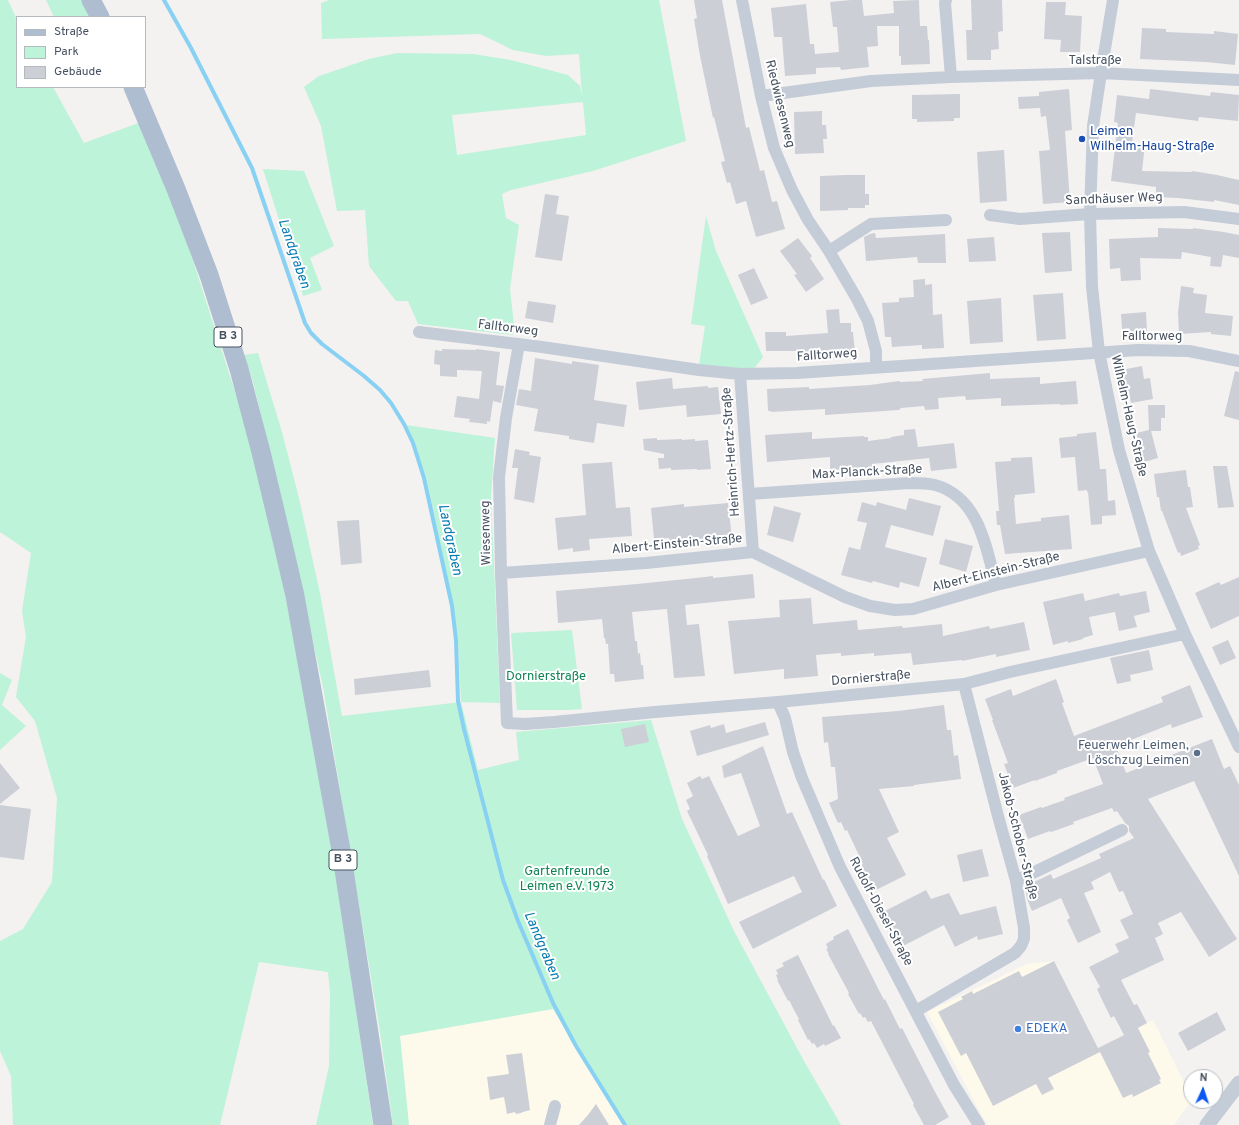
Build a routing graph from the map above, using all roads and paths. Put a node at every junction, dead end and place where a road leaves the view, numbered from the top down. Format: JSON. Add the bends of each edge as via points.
{"nodes":[{"id":1,"x":91,"y":0,"type":"edge"},
{"id":2,"x":742,"y":0,"type":"edge"},
{"id":3,"x":1113,"y":0,"type":"edge"},
{"id":4,"x":945,"y":1,"type":"edge"},
{"id":5,"x":99,"y":16,"type":"edge"},
{"id":6,"x":1101,"y":73,"type":"junction"},
{"id":7,"x":951,"y":78,"type":"junction"},
{"id":8,"x":1239,"y":80,"type":"edge"},
{"id":9,"x":133,"y":88,"type":"edge"},
{"id":10,"x":761,"y":96,"type":"junction"},
{"id":11,"x":1090,"y":214,"type":"junction"},
{"id":12,"x":990,"y":215,"type":"dead end"},
{"id":13,"x":1239,"y":219,"type":"edge"},
{"id":14,"x":946,"y":220,"type":"dead end"},
{"id":15,"x":829,"y":251,"type":"junction"},
{"id":16,"x":419,"y":332,"type":"dead end"},
{"id":17,"x":519,"y":344,"type":"junction"},
{"id":18,"x":1099,"y":352,"type":"junction"},
{"id":19,"x":1239,"y":361,"type":"edge"},
{"id":20,"x":876,"y":367,"type":"junction"},
{"id":21,"x":740,"y":374,"type":"junction"},
{"id":22,"x":749,"y":494,"type":"junction"},
{"id":23,"x":1149,"y":551,"type":"junction"},
{"id":24,"x":753,"y":552,"type":"junction"},
{"id":25,"x":501,"y":573,"type":"junction"},
{"id":26,"x":996,"y":585,"type":"junction"},
{"id":27,"x":1179,"y":634,"type":"junction"},
{"id":28,"x":964,"y":684,"type":"junction"},
{"id":29,"x":778,"y":702,"type":"junction"},
{"id":30,"x":507,"y":723,"type":"joint"},
{"id":31,"x":1239,"y":746,"type":"edge"},
{"id":32,"x":1122,"y":830,"type":"dead end"},
{"id":33,"x":1016,"y":881,"type":"junction"},
{"id":34,"x":916,"y":1011,"type":"junction"},
{"id":35,"x":1239,"y":1083,"type":"edge"},
{"id":36,"x":555,"y":1106,"type":"dead end"},
{"id":37,"x":383,"y":1125,"type":"edge"},
{"id":38,"x":550,"y":1125,"type":"edge"},
{"id":39,"x":979,"y":1125,"type":"edge"},
{"id":40,"x":1207,"y":1125,"type":"edge"}],
"edges":[{"from":1,"to":5,"type":"main road"},
{"from":2,"to":10,"type":"street","name":"Riedwiesenweg"},
{"from":3,"to":6,"type":"street","name":"Wilhelm-Haug-Straße"},
{"from":4,"to":7,"type":"street"},
{"from":6,"to":7,"type":"street","name":"Talstraße"},
{"from":6,"to":8,"type":"street","name":"Talstraße"},
{"from":6,"to":11,"type":"street","name":"Wilhelm-Haug-Straße","via":[[1093,126]]},
{"from":7,"to":10,"type":"street","name":"Talstraße","via":[[871,81]]},
{"from":9,"to":37,"type":"main road","number":"B 3","via":[[176,189],[211,282],[239,369],[261,452],[295,596],[341,850]]},
{"from":10,"to":15,"type":"street","name":"Riedwiesenweg","via":[[774,148],[792,190]]},
{"from":11,"to":12,"type":"street","name":"Sandhäuser Weg","via":[[1020,219]]},
{"from":11,"to":13,"type":"street","name":"Sandhäuser Weg","via":[[1184,212]]},
{"from":11,"to":18,"type":"street","name":"Wilhelm-Haug-Straße","via":[[1092,287]]},
{"from":14,"to":15,"type":"street","via":[[871,224]]},
{"from":15,"to":20,"type":"street","name":"Riedwiesenweg","via":[[868,321],[876,351]]},
{"from":16,"to":17,"type":"street","name":"Falltorweg"},
{"from":17,"to":21,"type":"street","name":"Falltorweg"},
{"from":17,"to":25,"type":"street","name":"Wiesenweg","via":[[499,477]]},
{"from":18,"to":19,"type":"street","name":"Falltorweg","via":[[1189,351]]},
{"from":18,"to":20,"type":"street","name":"Falltorweg"},
{"from":18,"to":23,"type":"street","name":"Wilhelm-Haug-Straße","via":[[1119,450]]},
{"from":20,"to":21,"type":"street","name":"Falltorweg"},
{"from":21,"to":22,"type":"street","name":"Heinrich-Hertz-Straße"},
{"from":22,"to":24,"type":"street","name":"Heinrich-Hertz-Straße"},
{"from":22,"to":26,"type":"street","name":"Max-Planck-Straße","via":[[910,483],[933,484],[953,493],[972,513]]},
{"from":23,"to":26,"type":"street","name":"Albert-Einstein-Straße"},
{"from":23,"to":27,"type":"street","name":"Wilhelm-Haug-Straße"},
{"from":24,"to":25,"type":"street","name":"Albert-Einstein-Straße","via":[[646,563]]},
{"from":24,"to":26,"type":"street","name":"Albert-Einstein-Straße","via":[[845,597],[870,606],[895,610],[913,609]]},
{"from":25,"to":30,"type":"street","name":"Wiesenweg"},
{"from":27,"to":28,"type":"street","name":"Dornierstraße"},
{"from":27,"to":31,"type":"street","name":"Wilhelm-Haug-Straße"},
{"from":28,"to":29,"type":"street","name":"Dornierstraße"},
{"from":28,"to":33,"type":"street","name":"Jakob-Schober-Straße"},
{"from":29,"to":30,"type":"street","name":"Dornierstraße","via":[[554,722]]},
{"from":29,"to":34,"type":"street","name":"Rudolf-Diesel-Straße","via":[[802,778],[840,867]]},
{"from":32,"to":33,"type":"street"},
{"from":33,"to":34,"type":"street","name":"Jakob-Schober-Straße","via":[[1024,928],[1021,946],[1015,953]]},
{"from":34,"to":39,"type":"street","name":"Rudolf-Diesel-Straße","via":[[954,1085]]},
{"from":35,"to":40,"type":"street"},
{"from":36,"to":38,"type":"street"}]}
